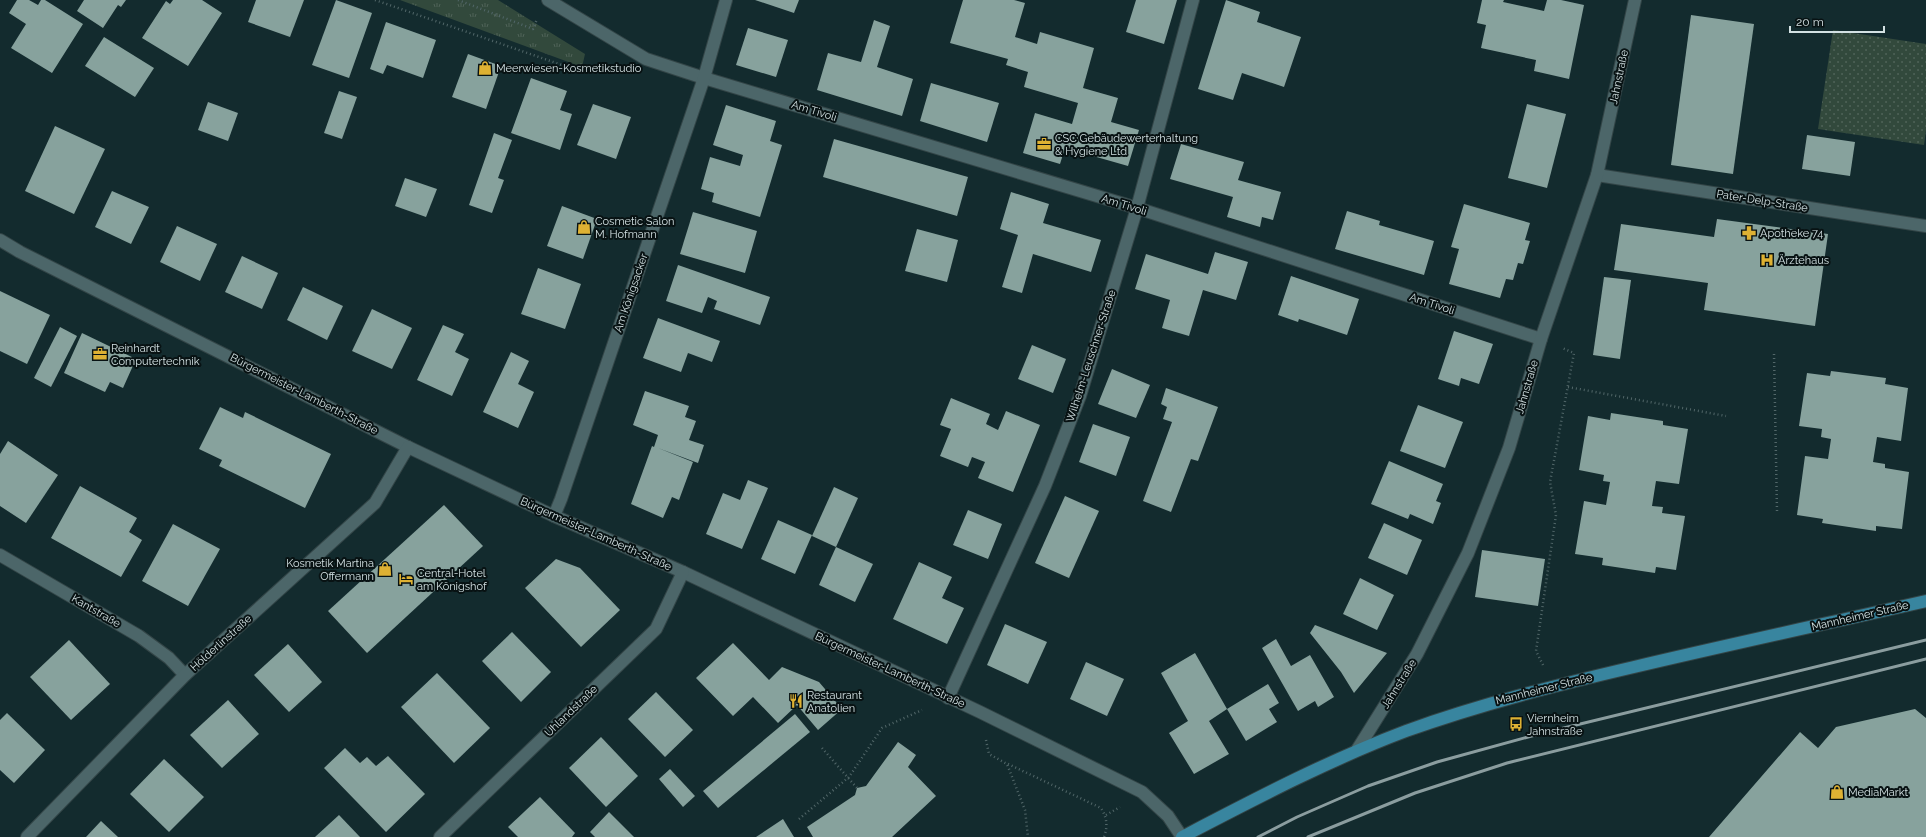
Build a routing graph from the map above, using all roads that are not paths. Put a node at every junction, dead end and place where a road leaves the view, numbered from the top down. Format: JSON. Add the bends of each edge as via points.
{"nodes":[{"id":1,"x":548,"y":0,"type":"edge"},
{"id":2,"x":726,"y":0,"type":"edge"},
{"id":3,"x":1193,"y":0,"type":"edge"},
{"id":4,"x":1635,"y":0,"type":"edge"},
{"id":5,"x":704,"y":78,"type":"junction"},
{"id":6,"x":1597,"y":176,"type":"junction"},
{"id":7,"x":1137,"y":208,"type":"junction"},
{"id":8,"x":1926,"y":226,"type":"edge"},
{"id":9,"x":0,"y":240,"type":"edge"},
{"id":10,"x":1541,"y":340,"type":"junction"},
{"id":11,"x":408,"y":447,"type":"junction"},
{"id":12,"x":554,"y":516,"type":"junction"},
{"id":13,"x":0,"y":556,"type":"edge"},
{"id":14,"x":683,"y":572,"type":"junction"},
{"id":15,"x":1926,"y":601,"type":"edge"},
{"id":16,"x":185,"y":675,"type":"junction"},
{"id":17,"x":948,"y":698,"type":"junction"},
{"id":18,"x":1357,"y":750,"type":"junction"},
{"id":19,"x":27,"y":837,"type":"edge"},
{"id":20,"x":440,"y":837,"type":"edge"},
{"id":21,"x":1182,"y":837,"type":"edge"}],
"edges":[{"from":1,"to":5,"type":"street","name":"Am Tivoli","via":[[646,59]]},
{"from":2,"to":5,"type":"street","name":"Am Königsacker"},
{"from":3,"to":7,"type":"street","name":"Wilhelm-Leuschner-Straße"},
{"from":4,"to":6,"type":"street","name":"Jahnstraße"},
{"from":5,"to":7,"type":"street","name":"Am Tivoli"},
{"from":5,"to":12,"type":"street","name":"Am Königsacker"},
{"from":6,"to":8,"type":"street","name":"Pater-Delp-Straße"},
{"from":6,"to":10,"type":"street","name":"Jahnstraße"},
{"from":7,"to":10,"type":"street","name":"Am Tivoli"},
{"from":7,"to":17,"type":"street","name":"Wilhelm-Leuschner-Straße","via":[[1080,396],[1045,486]]},
{"from":9,"to":11,"type":"street","name":"Bürgermeister-Lamberth-Straße"},
{"from":10,"to":18,"type":"street","name":"Jahnstraße","via":[[1510,448],[1468,553],[1417,654]]},
{"from":11,"to":12,"type":"street","name":"Bürgermeister-Lamberth-Straße"},
{"from":11,"to":16,"type":"street","name":"Hölderlinstraße","via":[[375,502]]},
{"from":12,"to":14,"type":"street","name":"Bürgermeister-Lamberth-Straße"},
{"from":13,"to":16,"type":"street","name":"Kantstraße","via":[[138,636],[169,658]]},
{"from":14,"to":17,"type":"street","name":"Bürgermeister-Lamberth-Straße"},
{"from":14,"to":20,"type":"street","name":"Uhlandstraße","via":[[656,629]]},
{"from":15,"to":18,"type":"main road","name":"Mannheimer Straße","via":[[1553,686],[1486,704]]},
{"from":16,"to":19,"type":"street","name":"Hölderlinstraße"},
{"from":17,"to":21,"type":"street","name":"Bürgermeister-Lamberth-Straße","via":[[1142,792],[1168,816]]},
{"from":18,"to":21,"type":"main road","name":"Mannheimer Straße"}]}
